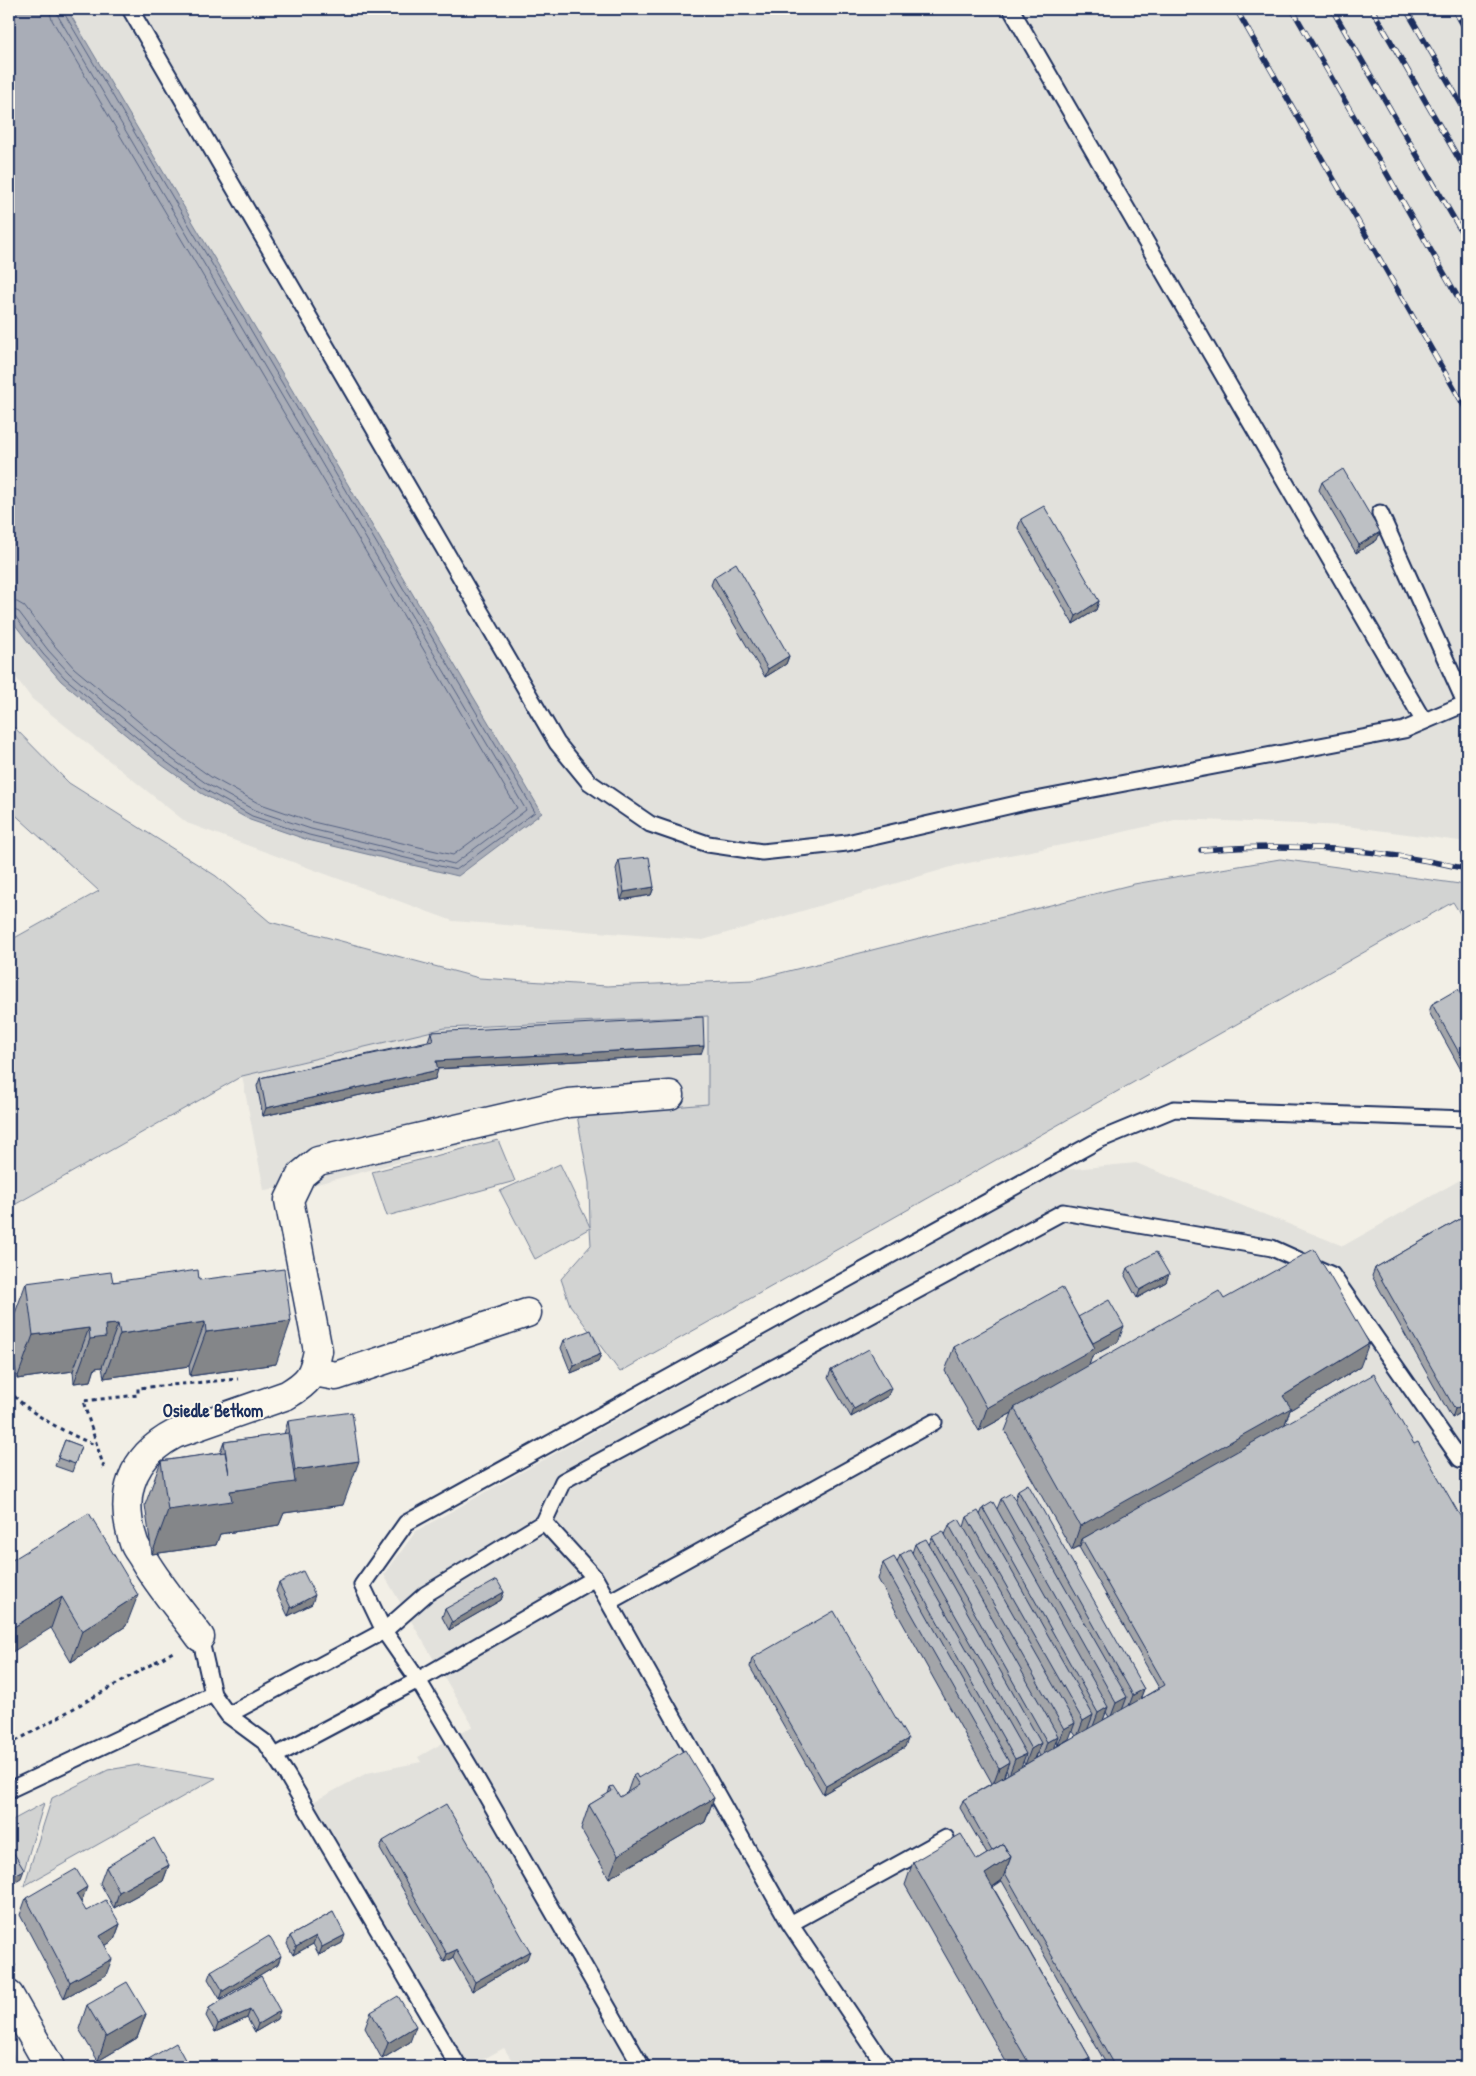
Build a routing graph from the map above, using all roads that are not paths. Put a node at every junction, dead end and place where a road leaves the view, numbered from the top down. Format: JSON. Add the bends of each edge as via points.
{"nodes":[{"id":1,"x":130,"y":9,"type":"edge"},
{"id":2,"x":1011,"y":9,"type":"edge"},
{"id":3,"x":1380,"y":513,"type":"dead end"},
{"id":4,"x":1467,"y":704,"type":"edge"},
{"id":5,"x":1423,"y":720,"type":"junction"},
{"id":6,"x":670,"y":1095,"type":"dead end"},
{"id":7,"x":1467,"y":1119,"type":"edge"},
{"id":8,"x":527,"y":1313,"type":"dead end"},
{"id":9,"x":314,"y":1372,"type":"junction"},
{"id":10,"x":934,"y":1422,"type":"dead end"},
{"id":11,"x":1467,"y":1461,"type":"edge"},
{"id":12,"x":544,"y":1522,"type":"junction"},
{"id":13,"x":596,"y":1578,"type":"junction"},
{"id":14,"x":609,"y":1602,"type":"junction"},
{"id":15,"x":384,"y":1631,"type":"junction"},
{"id":16,"x":200,"y":1636,"type":"joint"},
{"id":17,"x":418,"y":1680,"type":"junction"},
{"id":18,"x":213,"y":1694,"type":"junction"},
{"id":19,"x":228,"y":1715,"type":"junction"},
{"id":20,"x":275,"y":1756,"type":"junction"},
{"id":21,"x":9,"y":1790,"type":"edge"},
{"id":22,"x":946,"y":1838,"type":"dead end"},
{"id":23,"x":790,"y":1924,"type":"junction"},
{"id":24,"x":9,"y":1995,"type":"edge"},
{"id":25,"x":458,"y":2066,"type":"dead end"},
{"id":26,"x":50,"y":2067,"type":"edge"},
{"id":27,"x":642,"y":2067,"type":"edge"},
{"id":28,"x":886,"y":2067,"type":"edge"}],
"edges":[{"from":1,"to":5,"type":"lane","via":[[557,743],[589,782],[650,824],[708,844],[762,852],[847,843],[1026,802],[1404,730]]},
{"from":2,"to":5,"type":"lane"},
{"from":3,"to":4,"type":"lane"},
{"from":4,"to":5,"type":"lane"},
{"from":6,"to":9,"type":"street","via":[[568,1103],[318,1160],[301,1175],[288,1200],[318,1352]]},
{"from":7,"to":15,"type":"lane","via":[[1174,1109],[1099,1140],[406,1524],[362,1585]]},
{"from":8,"to":9,"type":"street","via":[[336,1376]]},
{"from":9,"to":16,"type":"street","via":[[301,1387],[287,1395],[160,1442],[136,1467],[128,1489],[127,1510],[134,1544],[155,1579]]},
{"from":10,"to":14,"type":"lane"},
{"from":11,"to":12,"type":"lane","via":[[1460,1459],[1332,1275],[1272,1248],[1063,1212],[563,1481]]},
{"from":12,"to":13,"type":"lane"},
{"from":12,"to":15,"type":"lane","via":[[426,1594]]},
{"from":13,"to":14,"type":"lane"},
{"from":13,"to":17,"type":"lane"},
{"from":14,"to":23,"type":"lane"},
{"from":15,"to":17,"type":"lane"},
{"from":15,"to":19,"type":"lane"},
{"from":16,"to":18,"type":"lane"},
{"from":17,"to":20,"type":"lane"},
{"from":17,"to":27,"type":"lane"},
{"from":18,"to":19,"type":"lane"},
{"from":18,"to":21,"type":"lane"},
{"from":19,"to":20,"type":"lane","via":[[266,1743]]},
{"from":20,"to":25,"type":"lane"},
{"from":22,"to":23,"type":"lane"},
{"from":23,"to":28,"type":"lane"},
{"from":24,"to":26,"type":"street"}]}
